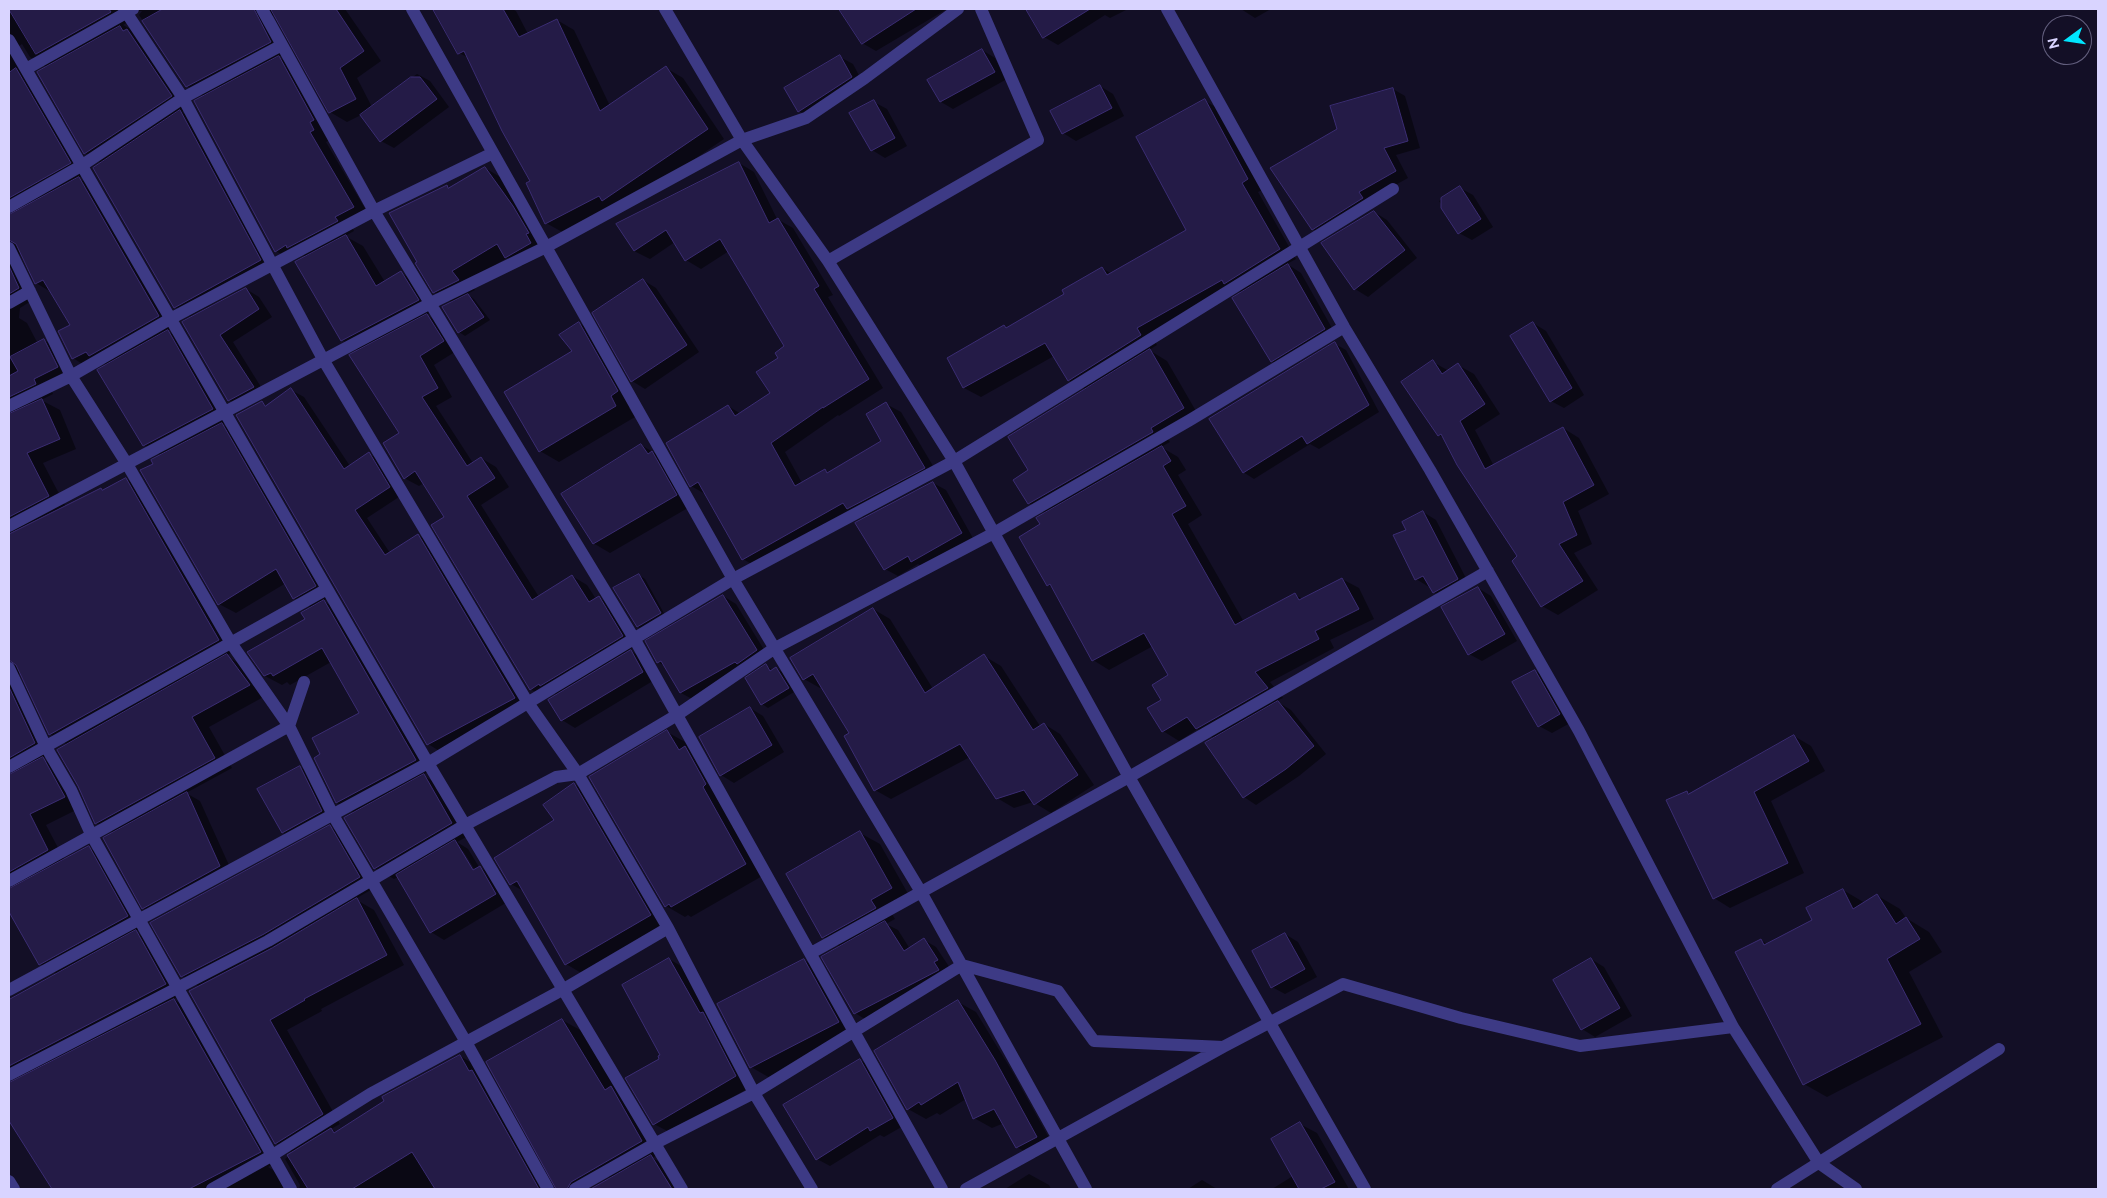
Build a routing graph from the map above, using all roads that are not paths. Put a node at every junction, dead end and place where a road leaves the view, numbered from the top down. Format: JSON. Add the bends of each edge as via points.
{"nodes":[{"id":1,"x":262,"y":9,"type":"edge"},
{"id":2,"x":412,"y":9,"type":"edge"},
{"id":3,"x":665,"y":9,"type":"edge"},
{"id":4,"x":958,"y":9,"type":"edge"},
{"id":5,"x":980,"y":9,"type":"edge"},
{"id":6,"x":1167,"y":9,"type":"edge"},
{"id":7,"x":128,"y":10,"type":"edge"},
{"id":8,"x":9,"y":40,"type":"edge"},
{"id":9,"x":282,"y":45,"type":"junction"},
{"id":10,"x":26,"y":69,"type":"junction"},
{"id":11,"x":183,"y":98,"type":"junction"},
{"id":12,"x":742,"y":140,"type":"junction"},
{"id":13,"x":493,"y":154,"type":"junction"},
{"id":14,"x":81,"y":166,"type":"junction"},
{"id":15,"x":1393,"y":190,"type":"dead end"},
{"id":16,"x":9,"y":207,"type":"edge"},
{"id":17,"x":374,"y":211,"type":"junction"},
{"id":18,"x":546,"y":247,"type":"junction"},
{"id":19,"x":9,"y":248,"type":"edge"},
{"id":20,"x":1300,"y":248,"type":"junction"},
{"id":21,"x":828,"y":261,"type":"junction"},
{"id":22,"x":273,"y":266,"type":"junction"},
{"id":23,"x":30,"y":291,"type":"junction"},
{"id":24,"x":9,"y":303,"type":"edge"},
{"id":25,"x":431,"y":303,"type":"junction"},
{"id":26,"x":170,"y":319,"type":"junction"},
{"id":27,"x":1344,"y":327,"type":"junction"},
{"id":28,"x":324,"y":361,"type":"junction"},
{"id":29,"x":71,"y":376,"type":"junction"},
{"id":30,"x":9,"y":406,"type":"edge"},
{"id":31,"x":224,"y":413,"type":"junction"},
{"id":32,"x":954,"y":461,"type":"junction"},
{"id":33,"x":127,"y":464,"type":"junction"},
{"id":34,"x":9,"y":526,"type":"edge"},
{"id":35,"x":994,"y":533,"type":"junction"},
{"id":36,"x":1488,"y":571,"type":"junction"},
{"id":37,"x":733,"y":579,"type":"junction"},
{"id":38,"x":327,"y":589,"type":"junction"},
{"id":39,"x":635,"y":640,"type":"junction"},
{"id":40,"x":231,"y":643,"type":"junction"},
{"id":41,"x":775,"y":648,"type":"junction"},
{"id":42,"x":9,"y":668,"type":"edge"},
{"id":43,"x":304,"y":682,"type":"dead end"},
{"id":44,"x":528,"y":703,"type":"junction"},
{"id":45,"x":677,"y":715,"type":"junction"},
{"id":46,"x":289,"y":726,"type":"junction"},
{"id":47,"x":46,"y":746,"type":"junction"},
{"id":48,"x":428,"y":763,"type":"junction"},
{"id":49,"x":9,"y":767,"type":"edge"},
{"id":50,"x":578,"y":774,"type":"junction"},
{"id":51,"x":1129,"y":777,"type":"junction"},
{"id":52,"x":333,"y":815,"type":"junction"},
{"id":53,"x":465,"y":825,"type":"junction"},
{"id":54,"x":92,"y":834,"type":"junction"},
{"id":55,"x":372,"y":880,"type":"junction"},
{"id":56,"x":9,"y":881,"type":"edge"},
{"id":57,"x":921,"y":892,"type":"junction"},
{"id":58,"x":141,"y":919,"type":"junction"},
{"id":59,"x":668,"y":928,"type":"junction"},
{"id":60,"x":811,"y":953,"type":"junction"},
{"id":61,"x":962,"y":965,"type":"junction"},
{"id":62,"x":178,"y":987,"type":"junction"},
{"id":63,"x":564,"y":989,"type":"junction"},
{"id":64,"x":9,"y":990,"type":"edge"},
{"id":65,"x":1270,"y":1023,"type":"junction"},
{"id":66,"x":1733,"y":1027,"type":"junction"},
{"id":67,"x":855,"y":1030,"type":"junction"},
{"id":68,"x":466,"y":1042,"type":"junction"},
{"id":69,"x":1223,"y":1047,"type":"junction"},
{"id":70,"x":1999,"y":1049,"type":"dead end"},
{"id":71,"x":9,"y":1075,"type":"edge"},
{"id":72,"x":754,"y":1093,"type":"junction"},
{"id":73,"x":1057,"y":1138,"type":"junction"},
{"id":74,"x":656,"y":1144,"type":"junction"},
{"id":75,"x":271,"y":1156,"type":"junction"},
{"id":76,"x":1819,"y":1163,"type":"junction"},
{"id":77,"x":9,"y":1181,"type":"edge"},
{"id":78,"x":14,"y":1189,"type":"edge"},
{"id":79,"x":212,"y":1189,"type":"edge"},
{"id":80,"x":291,"y":1189,"type":"edge"},
{"id":81,"x":548,"y":1189,"type":"edge"},
{"id":82,"x":576,"y":1189,"type":"edge"},
{"id":83,"x":682,"y":1189,"type":"edge"},
{"id":84,"x":812,"y":1189,"type":"edge"},
{"id":85,"x":942,"y":1189,"type":"edge"},
{"id":86,"x":966,"y":1189,"type":"edge"},
{"id":87,"x":1086,"y":1189,"type":"edge"},
{"id":88,"x":1365,"y":1189,"type":"edge"},
{"id":89,"x":1777,"y":1189,"type":"edge"},
{"id":90,"x":1856,"y":1189,"type":"edge"}],
"edges":[{"from":1,"to":9,"type":"street"},
{"from":2,"to":13,"type":"street"},
{"from":3,"to":12,"type":"street"},
{"from":4,"to":12,"type":"street","via":[[806,118]]},
{"from":5,"to":21,"type":"street","via":[[1038,140]]},
{"from":6,"to":20,"type":"street"},
{"from":7,"to":10,"type":"street"},
{"from":7,"to":11,"type":"street"},
{"from":8,"to":10,"type":"street"},
{"from":9,"to":11,"type":"street"},
{"from":9,"to":17,"type":"street"},
{"from":10,"to":14,"type":"street"},
{"from":11,"to":14,"type":"street"},
{"from":11,"to":22,"type":"street"},
{"from":12,"to":18,"type":"street"},
{"from":12,"to":21,"type":"street"},
{"from":13,"to":17,"type":"street"},
{"from":13,"to":18,"type":"street"},
{"from":14,"to":16,"type":"street"},
{"from":14,"to":26,"type":"street"},
{"from":15,"to":20,"type":"street"},
{"from":17,"to":22,"type":"street"},
{"from":17,"to":25,"type":"street"},
{"from":18,"to":25,"type":"street"},
{"from":18,"to":37,"type":"street"},
{"from":19,"to":23,"type":"street"},
{"from":20,"to":27,"type":"street"},
{"from":20,"to":32,"type":"street"},
{"from":21,"to":32,"type":"street"},
{"from":22,"to":26,"type":"street"},
{"from":22,"to":28,"type":"street"},
{"from":23,"to":24,"type":"street"},
{"from":23,"to":29,"type":"street"},
{"from":25,"to":28,"type":"street"},
{"from":25,"to":39,"type":"street"},
{"from":26,"to":29,"type":"street"},
{"from":26,"to":31,"type":"street"},
{"from":27,"to":35,"type":"street"},
{"from":27,"to":36,"type":"street"},
{"from":28,"to":31,"type":"street"},
{"from":28,"to":44,"type":"street"},
{"from":29,"to":30,"type":"street"},
{"from":29,"to":33,"type":"street"},
{"from":31,"to":33,"type":"street"},
{"from":31,"to":38,"type":"street"},
{"from":32,"to":35,"type":"street"},
{"from":32,"to":37,"type":"street"},
{"from":33,"to":34,"type":"street"},
{"from":33,"to":40,"type":"street"},
{"from":35,"to":41,"type":"street"},
{"from":35,"to":51,"type":"street"},
{"from":36,"to":51,"type":"street"},
{"from":36,"to":66,"type":"street","via":[[1579,731]]},
{"from":37,"to":39,"type":"street"},
{"from":37,"to":41,"type":"street"},
{"from":38,"to":40,"type":"street"},
{"from":38,"to":48,"type":"street"},
{"from":39,"to":44,"type":"street"},
{"from":39,"to":45,"type":"street"},
{"from":40,"to":46,"type":"street"},
{"from":40,"to":47,"type":"street"},
{"from":41,"to":45,"type":"street"},
{"from":41,"to":57,"type":"street"},
{"from":42,"to":47,"type":"street"},
{"from":43,"to":46,"type":"street"},
{"from":44,"to":48,"type":"street"},
{"from":44,"to":50,"type":"street"},
{"from":45,"to":50,"type":"street"},
{"from":45,"to":60,"type":"street"},
{"from":46,"to":52,"type":"street"},
{"from":46,"to":54,"type":"street"},
{"from":47,"to":49,"type":"street"},
{"from":47,"to":54,"type":"street"},
{"from":48,"to":52,"type":"street"},
{"from":48,"to":53,"type":"street"},
{"from":50,"to":53,"type":"street","via":[[556,777]]},
{"from":50,"to":59,"type":"street"},
{"from":51,"to":57,"type":"street"},
{"from":51,"to":65,"type":"street"},
{"from":52,"to":55,"type":"street"},
{"from":52,"to":58,"type":"street"},
{"from":53,"to":55,"type":"street"},
{"from":53,"to":63,"type":"street"},
{"from":54,"to":56,"type":"street"},
{"from":54,"to":58,"type":"street"},
{"from":55,"to":62,"type":"street","via":[[268,941]]},
{"from":55,"to":68,"type":"street"},
{"from":57,"to":60,"type":"street"},
{"from":57,"to":61,"type":"street"},
{"from":58,"to":62,"type":"street"},
{"from":58,"to":64,"type":"street"},
{"from":59,"to":63,"type":"street"},
{"from":59,"to":72,"type":"street"},
{"from":60,"to":67,"type":"street"},
{"from":61,"to":67,"type":"street"},
{"from":61,"to":69,"type":"street","via":[[1058,991],[1094,1041]]},
{"from":61,"to":73,"type":"street"},
{"from":62,"to":71,"type":"street"},
{"from":62,"to":75,"type":"street"},
{"from":63,"to":68,"type":"street"},
{"from":63,"to":74,"type":"street"},
{"from":65,"to":66,"type":"street","via":[[1343,984],[1461,1018],[1580,1046]]},
{"from":65,"to":69,"type":"street"},
{"from":65,"to":88,"type":"street"},
{"from":66,"to":76,"type":"street"},
{"from":67,"to":72,"type":"street"},
{"from":67,"to":85,"type":"street"},
{"from":68,"to":75,"type":"street","via":[[370,1094]]},
{"from":68,"to":81,"type":"street"},
{"from":69,"to":73,"type":"street"},
{"from":70,"to":76,"type":"street"},
{"from":72,"to":74,"type":"street"},
{"from":72,"to":84,"type":"street"},
{"from":73,"to":86,"type":"street"},
{"from":73,"to":87,"type":"street"},
{"from":74,"to":82,"type":"street"},
{"from":74,"to":83,"type":"street"},
{"from":75,"to":79,"type":"street"},
{"from":75,"to":80,"type":"street"},
{"from":76,"to":89,"type":"street"},
{"from":76,"to":90,"type":"street"},
{"from":77,"to":78,"type":"street"}]}
